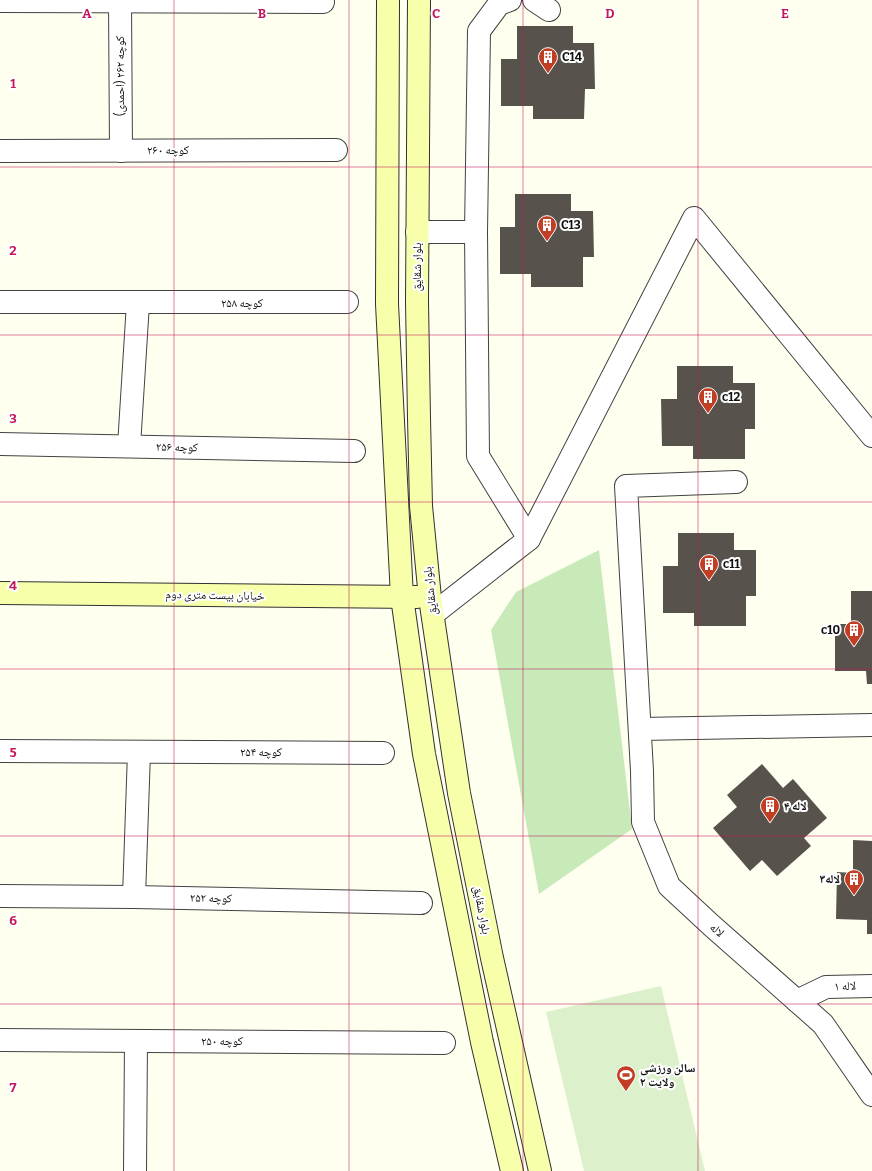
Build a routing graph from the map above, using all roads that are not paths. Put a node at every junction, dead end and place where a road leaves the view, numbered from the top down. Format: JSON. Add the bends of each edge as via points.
{"nodes":[{"id":1,"x":388,"y":0,"type":"edge"},
{"id":2,"x":419,"y":0,"type":"edge"},
{"id":3,"x":510,"y":0,"type":"edge"},
{"id":4,"x":0,"y":1,"type":"edge"},
{"id":5,"x":120,"y":1,"type":"junction"},
{"id":6,"x":323,"y":2,"type":"dead end"},
{"id":7,"x":336,"y":150,"type":"dead end"},
{"id":8,"x":0,"y":151,"type":"edge"},
{"id":9,"x":121,"y":151,"type":"junction"},
{"id":10,"x":417,"y":232,"type":"junction"},
{"id":11,"x":476,"y":232,"type":"junction"},
{"id":12,"x":0,"y":302,"type":"edge"},
{"id":13,"x":347,"y":302,"type":"dead end"},
{"id":14,"x":138,"y":303,"type":"junction"},
{"id":15,"x":872,"y":436,"type":"edge"},
{"id":16,"x":0,"y":444,"type":"edge"},
{"id":17,"x":129,"y":446,"type":"junction"},
{"id":18,"x":354,"y":451,"type":"dead end"},
{"id":19,"x":736,"y":482,"type":"dead end"},
{"id":20,"x":529,"y":539,"type":"junction"},
{"id":21,"x":0,"y":593,"type":"edge"},
{"id":22,"x":402,"y":597,"type":"junction"},
{"id":23,"x":431,"y":606,"type":"junction"},
{"id":24,"x":872,"y":725,"type":"edge"},
{"id":25,"x":640,"y":729,"type":"junction"},
{"id":26,"x":0,"y":751,"type":"edge"},
{"id":27,"x":139,"y":752,"type":"junction"},
{"id":28,"x":384,"y":752,"type":"dead end"},
{"id":29,"x":0,"y":896,"type":"edge"},
{"id":30,"x":134,"y":897,"type":"junction"},
{"id":31,"x":421,"y":903,"type":"dead end"},
{"id":32,"x":872,"y":986,"type":"edge"},
{"id":33,"x":797,"y":1001,"type":"junction"},
{"id":34,"x":0,"y":1040,"type":"edge"},
{"id":35,"x":136,"y":1040,"type":"junction"},
{"id":36,"x":444,"y":1043,"type":"dead end"},
{"id":37,"x":872,"y":1095,"type":"edge"},
{"id":38,"x":135,"y":1171,"type":"edge"},
{"id":39,"x":512,"y":1171,"type":"edge"},
{"id":40,"x":540,"y":1171,"type":"edge"}],
"edges":[{"from":1,"to":22,"type":"main road","via":[[387,304]]},
{"from":2,"to":10,"type":"main road","name":"بلوار شقایق"},
{"from":3,"to":11,"type":"street","via":[[499,4],[479,31]]},
{"from":4,"to":5,"type":"street"},
{"from":5,"to":6,"type":"street"},
{"from":5,"to":9,"type":"street","name":"کوچه ۲۶۲ (احمدی)"},
{"from":7,"to":9,"type":"street","name":"کوچه ۲۶۰"},
{"from":8,"to":9,"type":"street","name":"کوچه ۲۶۰"},
{"from":10,"to":11,"type":"street"},
{"from":10,"to":23,"type":"main road","name":"بلوار شقایق","via":[[421,506]]},
{"from":11,"to":20,"type":"street","via":[[478,456]]},
{"from":12,"to":14,"type":"street","name":"کوچه ۲۵۸"},
{"from":13,"to":14,"type":"street","name":"کوچه ۲۵۸"},
{"from":14,"to":17,"type":"street"},
{"from":15,"to":20,"type":"street","via":[[694,218]]},
{"from":16,"to":17,"type":"street","name":"کوچه ۲۵۶"},
{"from":17,"to":18,"type":"street","name":"کوچه ۲۵۶"},
{"from":19,"to":25,"type":"street","name":"لاله","via":[[626,486]]},
{"from":20,"to":23,"type":"street"},
{"from":21,"to":22,"type":"main road","name":"خیابان بیست متری دوم"},
{"from":22,"to":23,"type":"main road","name":"خیابان بیست متری دوم"},
{"from":22,"to":39,"type":"main road","via":[[424,754],[481,1035]]},
{"from":23,"to":40,"type":"main road","name":"بلوار شقایق","via":[[459,793],[492,958]]},
{"from":24,"to":25,"type":"street"},
{"from":25,"to":33,"type":"street","name":"لاله","via":[[643,822],[669,886]]},
{"from":26,"to":27,"type":"street","name":"کوچه ۲۵۴"},
{"from":27,"to":28,"type":"street","name":"کوچه ۲۵۴"},
{"from":27,"to":30,"type":"street"},
{"from":29,"to":30,"type":"street","name":"کوچه ۲۵۲"},
{"from":30,"to":31,"type":"street","name":"کوچه ۲۵۲"},
{"from":32,"to":33,"type":"street","name":"لاله ۱","via":[[826,987]]},
{"from":33,"to":37,"type":"street","name":"لاله","via":[[823,1024]]},
{"from":34,"to":35,"type":"street","name":"کوچه ۲۵۰"},
{"from":35,"to":36,"type":"street","name":"کوچه ۲۵۰"},
{"from":35,"to":38,"type":"street"}]}
